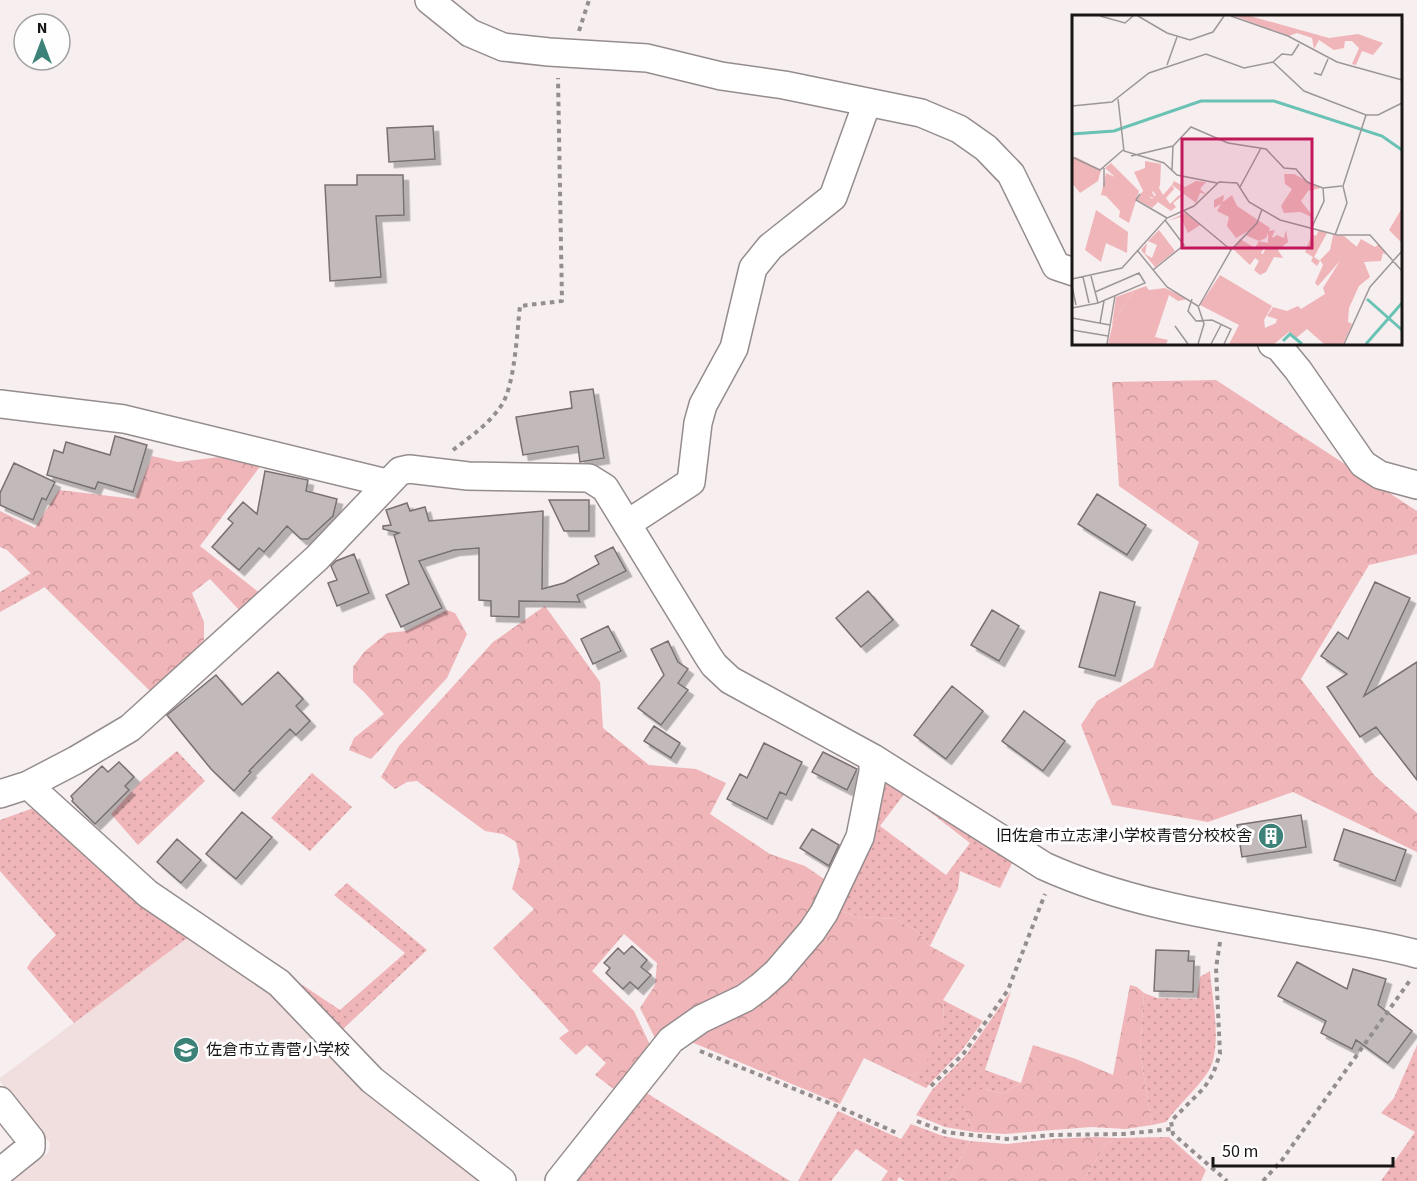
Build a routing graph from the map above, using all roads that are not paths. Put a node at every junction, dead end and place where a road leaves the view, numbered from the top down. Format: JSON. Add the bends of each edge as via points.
{"nodes":[{"id":1,"x":429,"y":0,"type":"edge"},
{"id":2,"x":867,"y":103,"type":"junction"},
{"id":3,"x":1072,"y":271,"type":"edge"},
{"id":4,"x":1274,"y":345,"type":"edge"},
{"id":5,"x":0,"y":404,"type":"edge"},
{"id":6,"x":387,"y":483,"type":"junction"},
{"id":7,"x":1417,"y":485,"type":"edge"},
{"id":8,"x":627,"y":524,"type":"junction"},
{"id":9,"x":873,"y":758,"type":"junction"},
{"id":10,"x":28,"y":785,"type":"junction"},
{"id":11,"x":0,"y":794,"type":"edge"},
{"id":12,"x":1417,"y":954,"type":"edge"},
{"id":13,"x":0,"y":1101,"type":"edge"},
{"id":14,"x":0,"y":1172,"type":"edge"},
{"id":15,"x":502,"y":1181,"type":"edge"},
{"id":16,"x":559,"y":1181,"type":"edge"}],
"edges":[{"from":1,"to":2,"type":"street","via":[[470,33],[503,47],[647,58]]},
{"from":2,"to":3,"type":"street","via":[[921,112],[959,129],[986,148],[1011,174],[1056,266]]},
{"from":2,"to":8,"type":"street","via":[[833,197],[770,247],[753,268],[734,348],[702,405],[691,482]]},
{"from":4,"to":7,"type":"street","via":[[1298,370],[1363,464],[1380,475]]},
{"from":5,"to":6,"type":"street","via":[[124,419]]},
{"from":6,"to":8,"type":"street","via":[[400,471],[409,469],[468,476],[589,478],[605,488]]},
{"from":6,"to":10,"type":"street","via":[[317,558],[130,728]]},
{"from":8,"to":9,"type":"street","via":[[714,665],[730,680]]},
{"from":9,"to":12,"type":"street","via":[[1065,876],[1128,896]]},
{"from":9,"to":16,"type":"street","via":[[860,837],[812,931],[760,987],[671,1040]]},
{"from":10,"to":11,"type":"street"},
{"from":10,"to":15,"type":"street","via":[[148,894],[279,983],[372,1080]]},
{"from":13,"to":14,"type":"street","via":[[31,1140],[31,1147]]}]}
